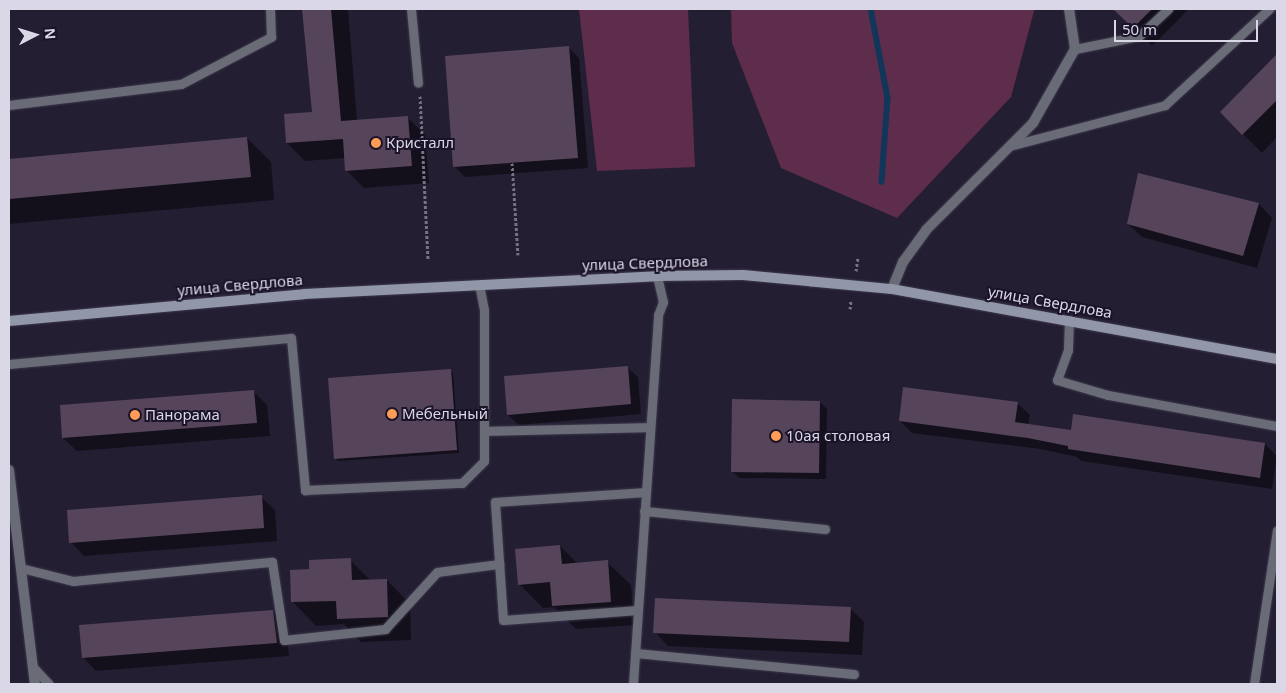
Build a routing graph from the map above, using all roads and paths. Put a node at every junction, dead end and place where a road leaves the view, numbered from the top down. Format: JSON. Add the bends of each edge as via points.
{"nodes":[{"id":1,"x":270,"y":9,"type":"edge"},
{"id":2,"x":411,"y":9,"type":"edge"},
{"id":3,"x":1069,"y":9,"type":"edge"},
{"id":4,"x":1168,"y":9,"type":"edge"},
{"id":5,"x":1268,"y":9,"type":"edge"},
{"id":6,"x":1075,"y":49,"type":"junction"},
{"id":7,"x":418,"y":83,"type":"joint"},
{"id":8,"x":9,"y":105,"type":"edge"},
{"id":9,"x":1013,"y":145,"type":"junction"},
{"id":10,"x":512,"y":163,"type":"dead end"},
{"id":11,"x":518,"y":255,"type":"dead end"},
{"id":12,"x":428,"y":260,"type":"dead end"},
{"id":13,"x":657,"y":276,"type":"junction"},
{"id":14,"x":479,"y":284,"type":"junction"},
{"id":15,"x":892,"y":289,"type":"junction"},
{"id":16,"x":1069,"y":320,"type":"junction"},
{"id":17,"x":9,"y":321,"type":"edge"},
{"id":18,"x":1277,"y":359,"type":"edge"},
{"id":19,"x":9,"y":364,"type":"edge"},
{"id":20,"x":1277,"y":426,"type":"edge"},
{"id":21,"x":650,"y":427,"type":"junction"},
{"id":22,"x":486,"y":431,"type":"junction"},
{"id":23,"x":9,"y":470,"type":"edge"},
{"id":24,"x":646,"y":492,"type":"junction"},
{"id":25,"x":644,"y":511,"type":"junction"},
{"id":26,"x":825,"y":529,"type":"dead end"},
{"id":27,"x":1277,"y":530,"type":"edge"},
{"id":28,"x":1276,"y":544,"type":"edge"},
{"id":29,"x":499,"y":564,"type":"junction"},
{"id":30,"x":21,"y":568,"type":"junction"},
{"id":31,"x":638,"y":610,"type":"junction"},
{"id":32,"x":635,"y":652,"type":"junction"},
{"id":33,"x":33,"y":667,"type":"junction"},
{"id":34,"x":854,"y":674,"type":"dead end"},
{"id":35,"x":35,"y":684,"type":"edge"},
{"id":36,"x":49,"y":684,"type":"edge"},
{"id":37,"x":633,"y":684,"type":"edge"},
{"id":38,"x":1254,"y":684,"type":"edge"}],
"edges":[{"from":1,"to":8,"type":"lane","via":[[271,37],[181,84]]},
{"from":2,"to":7,"type":"lane"},
{"from":3,"to":6,"type":"street"},
{"from":4,"to":6,"type":"lane","via":[[1139,36]]},
{"from":5,"to":9,"type":"lane","via":[[1165,105]]},
{"from":6,"to":9,"type":"street","via":[[1033,123]]},
{"from":7,"to":12,"type":"path","via":[[425,148]]},
{"from":9,"to":15,"type":"street","via":[[926,230],[903,262]]},
{"from":10,"to":11,"type":"path"},
{"from":13,"to":14,"type":"main road","name":"улица Свердлова"},
{"from":13,"to":15,"type":"main road","name":"улица Свердлова","via":[[743,275]]},
{"from":13,"to":21,"type":"lane","via":[[663,302],[658,315]]},
{"from":14,"to":17,"type":"main road","name":"улица Свердлова","via":[[304,294]]},
{"from":14,"to":22,"type":"lane","via":[[484,310]]},
{"from":15,"to":16,"type":"main road","name":"улица Свердлова"},
{"from":16,"to":18,"type":"main road","name":"улица Свердлова"},
{"from":16,"to":20,"type":"lane","via":[[1068,350],[1057,380],[1108,395]]},
{"from":19,"to":22,"type":"lane","via":[[292,338],[305,490],[462,483],[484,461]]},
{"from":21,"to":22,"type":"lane"},
{"from":21,"to":24,"type":"lane"},
{"from":23,"to":30,"type":"street"},
{"from":24,"to":25,"type":"lane"},
{"from":24,"to":29,"type":"lane","via":[[495,502]]},
{"from":25,"to":26,"type":"lane"},
{"from":25,"to":31,"type":"lane"},
{"from":27,"to":28,"type":"lane"},
{"from":28,"to":38,"type":"lane"},
{"from":29,"to":30,"type":"lane","via":[[437,572],[385,629],[284,640],[272,562],[73,581]]},
{"from":29,"to":31,"type":"lane","via":[[503,620]]},
{"from":30,"to":33,"type":"street"},
{"from":31,"to":32,"type":"lane"},
{"from":32,"to":34,"type":"lane"},
{"from":32,"to":37,"type":"lane"},
{"from":33,"to":35,"type":"street"},
{"from":33,"to":36,"type":"lane"}]}
